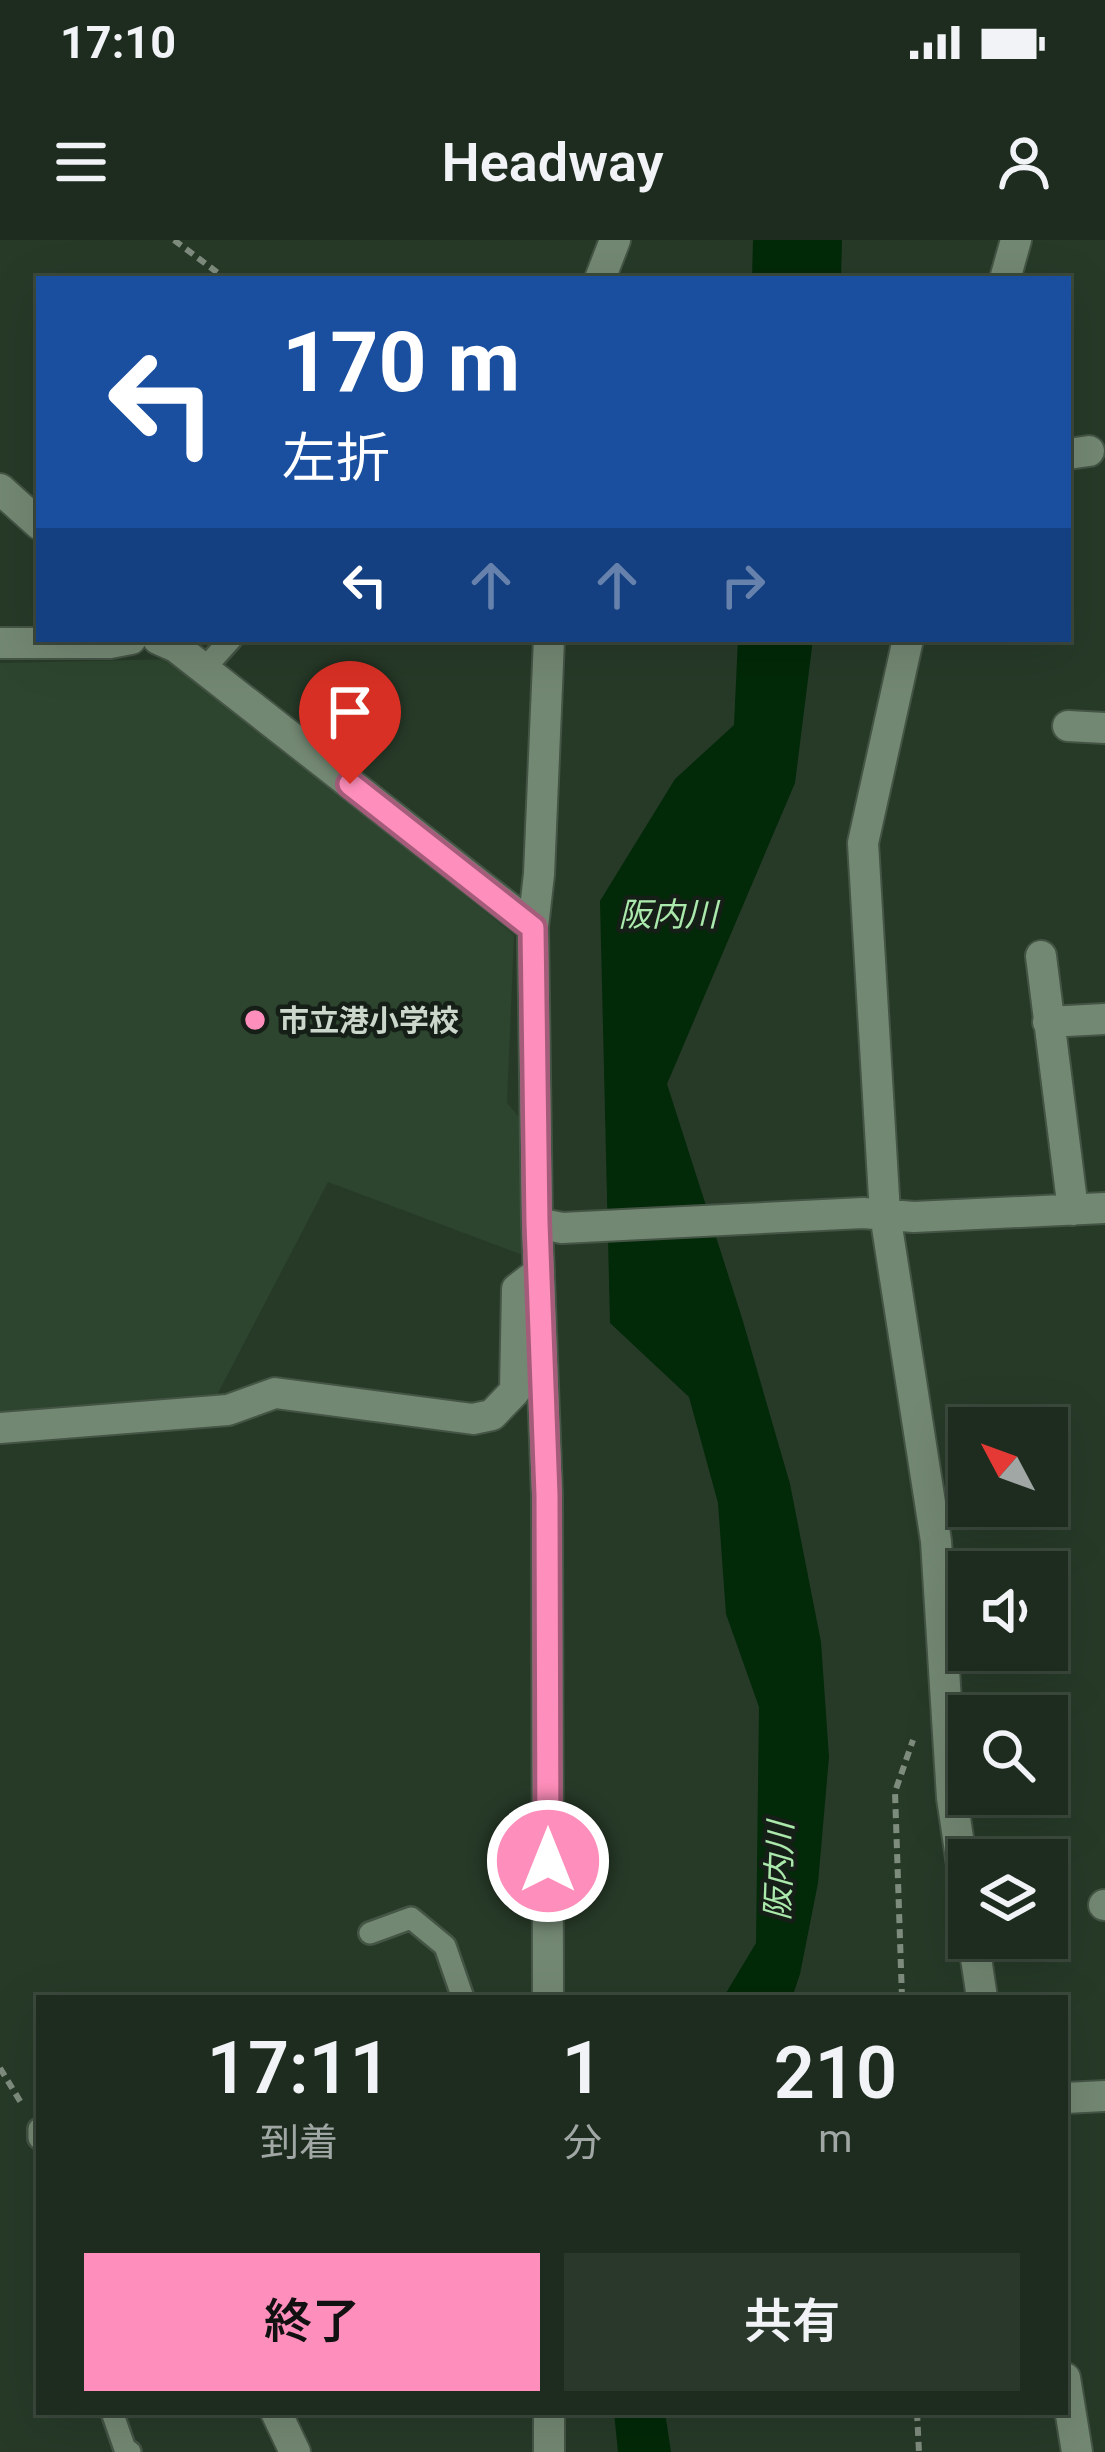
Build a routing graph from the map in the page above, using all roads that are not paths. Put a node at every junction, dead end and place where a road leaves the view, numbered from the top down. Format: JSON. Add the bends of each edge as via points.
{"nodes":[{"id":1,"x":615,"y":240,"type":"edge"},
{"id":2,"x":1016,"y":240,"type":"edge"},
{"id":3,"x":601,"y":276,"type":"edge"},
{"id":4,"x":1006,"y":276,"type":"edge"},
{"id":5,"x":0,"y":489,"type":"edge"},
{"id":6,"x":36,"y":521,"type":"edge"},
{"id":7,"x":115,"y":642,"type":"edge"},
{"id":8,"x":165,"y":642,"type":"edge"},
{"id":9,"x":228,"y":642,"type":"edge"},
{"id":10,"x":549,"y":642,"type":"edge"},
{"id":11,"x":907,"y":642,"type":"edge"},
{"id":12,"x":0,"y":643,"type":"edge"},
{"id":13,"x":204,"y":669,"type":"junction"},
{"id":14,"x":1068,"y":726,"type":"dead end"},
{"id":15,"x":1105,"y":728,"type":"edge"},
{"id":16,"x":533,"y":928,"type":"junction"},
{"id":17,"x":1041,"y":956,"type":"dead end"},
{"id":18,"x":1105,"y":1019,"type":"edge"},
{"id":19,"x":1048,"y":1022,"type":"junction"},
{"id":20,"x":1105,"y":1208,"type":"edge"},
{"id":21,"x":1073,"y":1210,"type":"junction"},
{"id":22,"x":874,"y":1214,"type":"junction"},
{"id":23,"x":549,"y":1225,"type":"junction"},
{"id":24,"x":539,"y":1272,"type":"junction"},
{"id":25,"x":0,"y":1428,"type":"edge"},
{"id":26,"x":958,"y":1839,"type":"edge"},
{"id":27,"x":370,"y":1933,"type":"dead end"},
{"id":28,"x":976,"y":1959,"type":"edge"},
{"id":29,"x":462,"y":1995,"type":"edge"},
{"id":30,"x":548,"y":1995,"type":"edge"},
{"id":31,"x":982,"y":1995,"type":"edge"},
{"id":32,"x":1105,"y":2096,"type":"edge"},
{"id":33,"x":1068,"y":2098,"type":"edge"},
{"id":34,"x":1068,"y":2395,"type":"edge"},
{"id":35,"x":113,"y":2415,"type":"edge"},
{"id":36,"x":277,"y":2415,"type":"edge"},
{"id":37,"x":549,"y":2415,"type":"edge"},
{"id":38,"x":130,"y":2452,"type":"edge"},
{"id":39,"x":295,"y":2452,"type":"edge"},
{"id":40,"x":549,"y":2452,"type":"edge"},
{"id":41,"x":1078,"y":2452,"type":"edge"}],
"edges":[{"from":1,"to":3,"type":"street"},
{"from":2,"to":4,"type":"street"},
{"from":5,"to":6,"type":"street"},
{"from":7,"to":12,"type":"street"},
{"from":8,"to":13,"type":"street"},
{"from":9,"to":13,"type":"lane"},
{"from":10,"to":16,"type":"street"},
{"from":11,"to":22,"type":"street","via":[[863,843]]},
{"from":13,"to":16,"type":"street"},
{"from":14,"to":15,"type":"street"},
{"from":16,"to":23,"type":"street"},
{"from":17,"to":19,"type":"street"},
{"from":18,"to":19,"type":"street"},
{"from":19,"to":21,"type":"street"},
{"from":20,"to":21,"type":"street"},
{"from":21,"to":22,"type":"street"},
{"from":22,"to":23,"type":"street"},
{"from":22,"to":26,"type":"street","via":[[936,1541]]},
{"from":23,"to":24,"type":"street"},
{"from":24,"to":25,"type":"street","via":[[517,1289],[515,1391],[492,1415],[275,1394],[228,1410]]},
{"from":24,"to":30,"type":"street"},
{"from":27,"to":29,"type":"lane","via":[[411,1918],[445,1946]]},
{"from":28,"to":31,"type":"street"},
{"from":32,"to":33,"type":"street"},
{"from":34,"to":41,"type":"street"},
{"from":35,"to":38,"type":"lane"},
{"from":36,"to":39,"type":"street"},
{"from":37,"to":40,"type":"street"}]}
